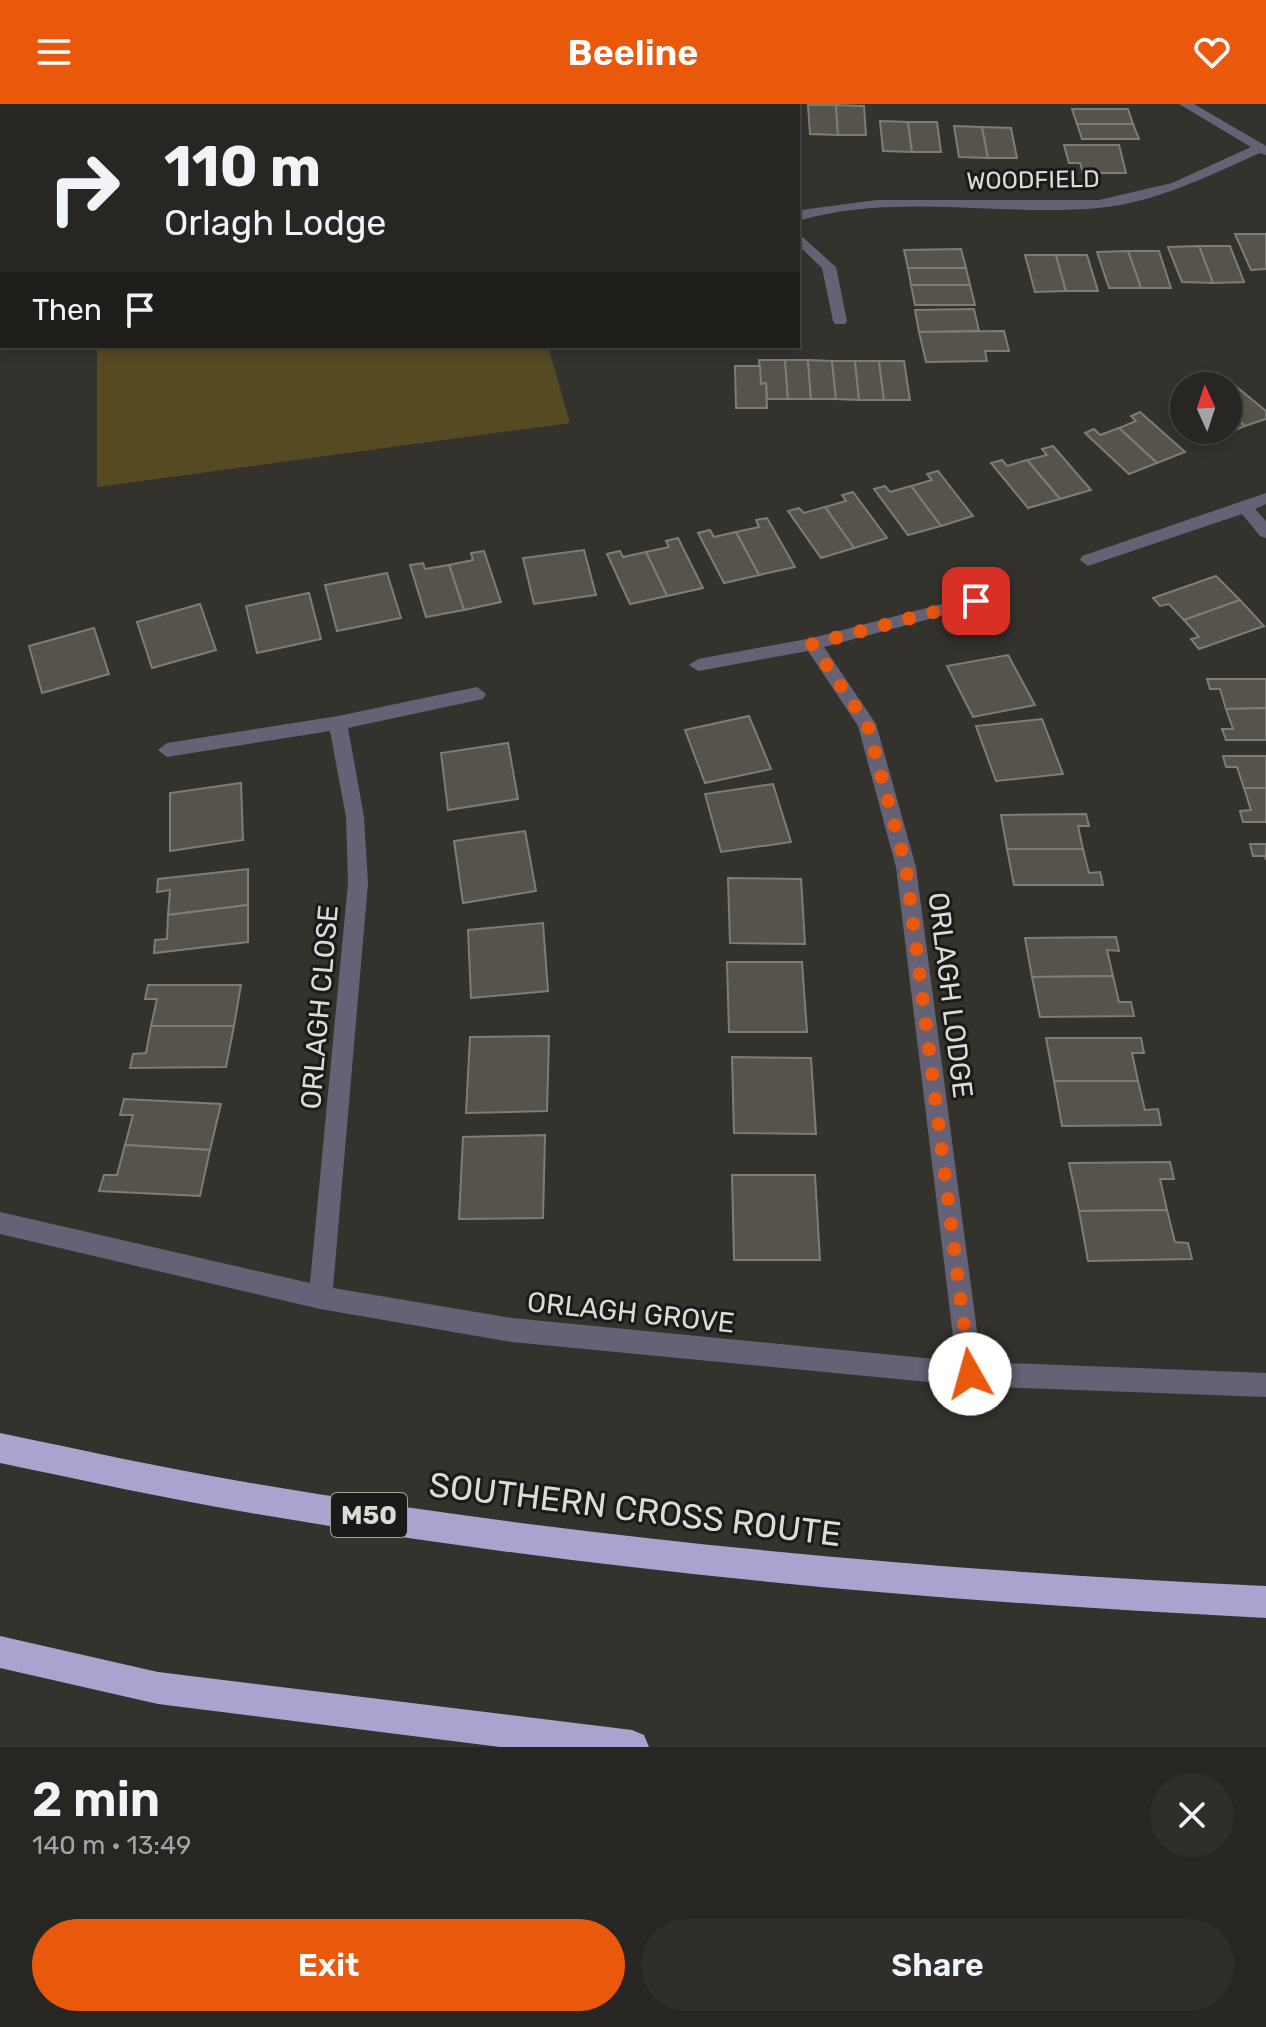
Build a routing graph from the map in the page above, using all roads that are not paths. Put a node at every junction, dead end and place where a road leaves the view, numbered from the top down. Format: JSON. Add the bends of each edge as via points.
{"nodes":[{"id":1,"x":1185,"y":104,"type":"edge"},
{"id":2,"x":1263,"y":150,"type":"edge"},
{"id":3,"x":800,"y":216,"type":"edge"},
{"id":4,"x":800,"y":239,"type":"edge"},
{"id":5,"x":840,"y":321,"type":"dead end"},
{"id":6,"x":1266,"y":498,"type":"edge"},
{"id":7,"x":1245,"y":507,"type":"junction"},
{"id":8,"x":1266,"y":532,"type":"edge"},
{"id":9,"x":1088,"y":560,"type":"dead end"},
{"id":10,"x":976,"y":601,"type":"dead end"},
{"id":11,"x":812,"y":644,"type":"junction"},
{"id":12,"x":698,"y":665,"type":"dead end"},
{"id":13,"x":477,"y":694,"type":"dead end"},
{"id":14,"x":338,"y":723,"type":"junction"},
{"id":15,"x":167,"y":750,"type":"dead end"},
{"id":16,"x":0,"y":1223,"type":"edge"},
{"id":17,"x":320,"y":1297,"type":"junction"},
{"id":18,"x":970,"y":1374,"type":"junction"},
{"id":19,"x":1266,"y":1385,"type":"edge"},
{"id":20,"x":0,"y":1448,"type":"edge"},
{"id":21,"x":1266,"y":1602,"type":"edge"},
{"id":22,"x":0,"y":1652,"type":"edge"},
{"id":23,"x":632,"y":1747,"type":"edge"}],
"edges":[{"from":1,"to":2,"type":"street","name":"WOODFIELD"},
{"from":2,"to":3,"type":"street","name":"WOODFIELD","via":[[1176,186],[1099,204],[877,204]]},
{"from":4,"to":5,"type":"street","via":[[829,267]]},
{"from":6,"to":7,"type":"street"},
{"from":7,"to":8,"type":"street"},
{"from":7,"to":9,"type":"street"},
{"from":10,"to":11,"type":"street"},
{"from":11,"to":12,"type":"street"},
{"from":11,"to":18,"type":"street","name":"ORLAGH LODGE","via":[[867,724],[906,867]]},
{"from":13,"to":14,"type":"street"},
{"from":14,"to":15,"type":"street"},
{"from":14,"to":17,"type":"street","name":"ORLAGH CLOSE","via":[[355,817],[358,883]]},
{"from":16,"to":17,"type":"street","name":"ORLAGH GROVE"},
{"from":17,"to":18,"type":"street","name":"ORLAGH GROVE","via":[[512,1330]]},
{"from":18,"to":19,"type":"street","name":"ORLAGH GROVE"},
{"from":20,"to":21,"type":"highway","name":"SOUTHERN CROSS ROUTE","number":"M50","via":[[280,1503],[741,1564]]},
{"from":22,"to":23,"type":"highway","via":[[158,1688]]}]}
